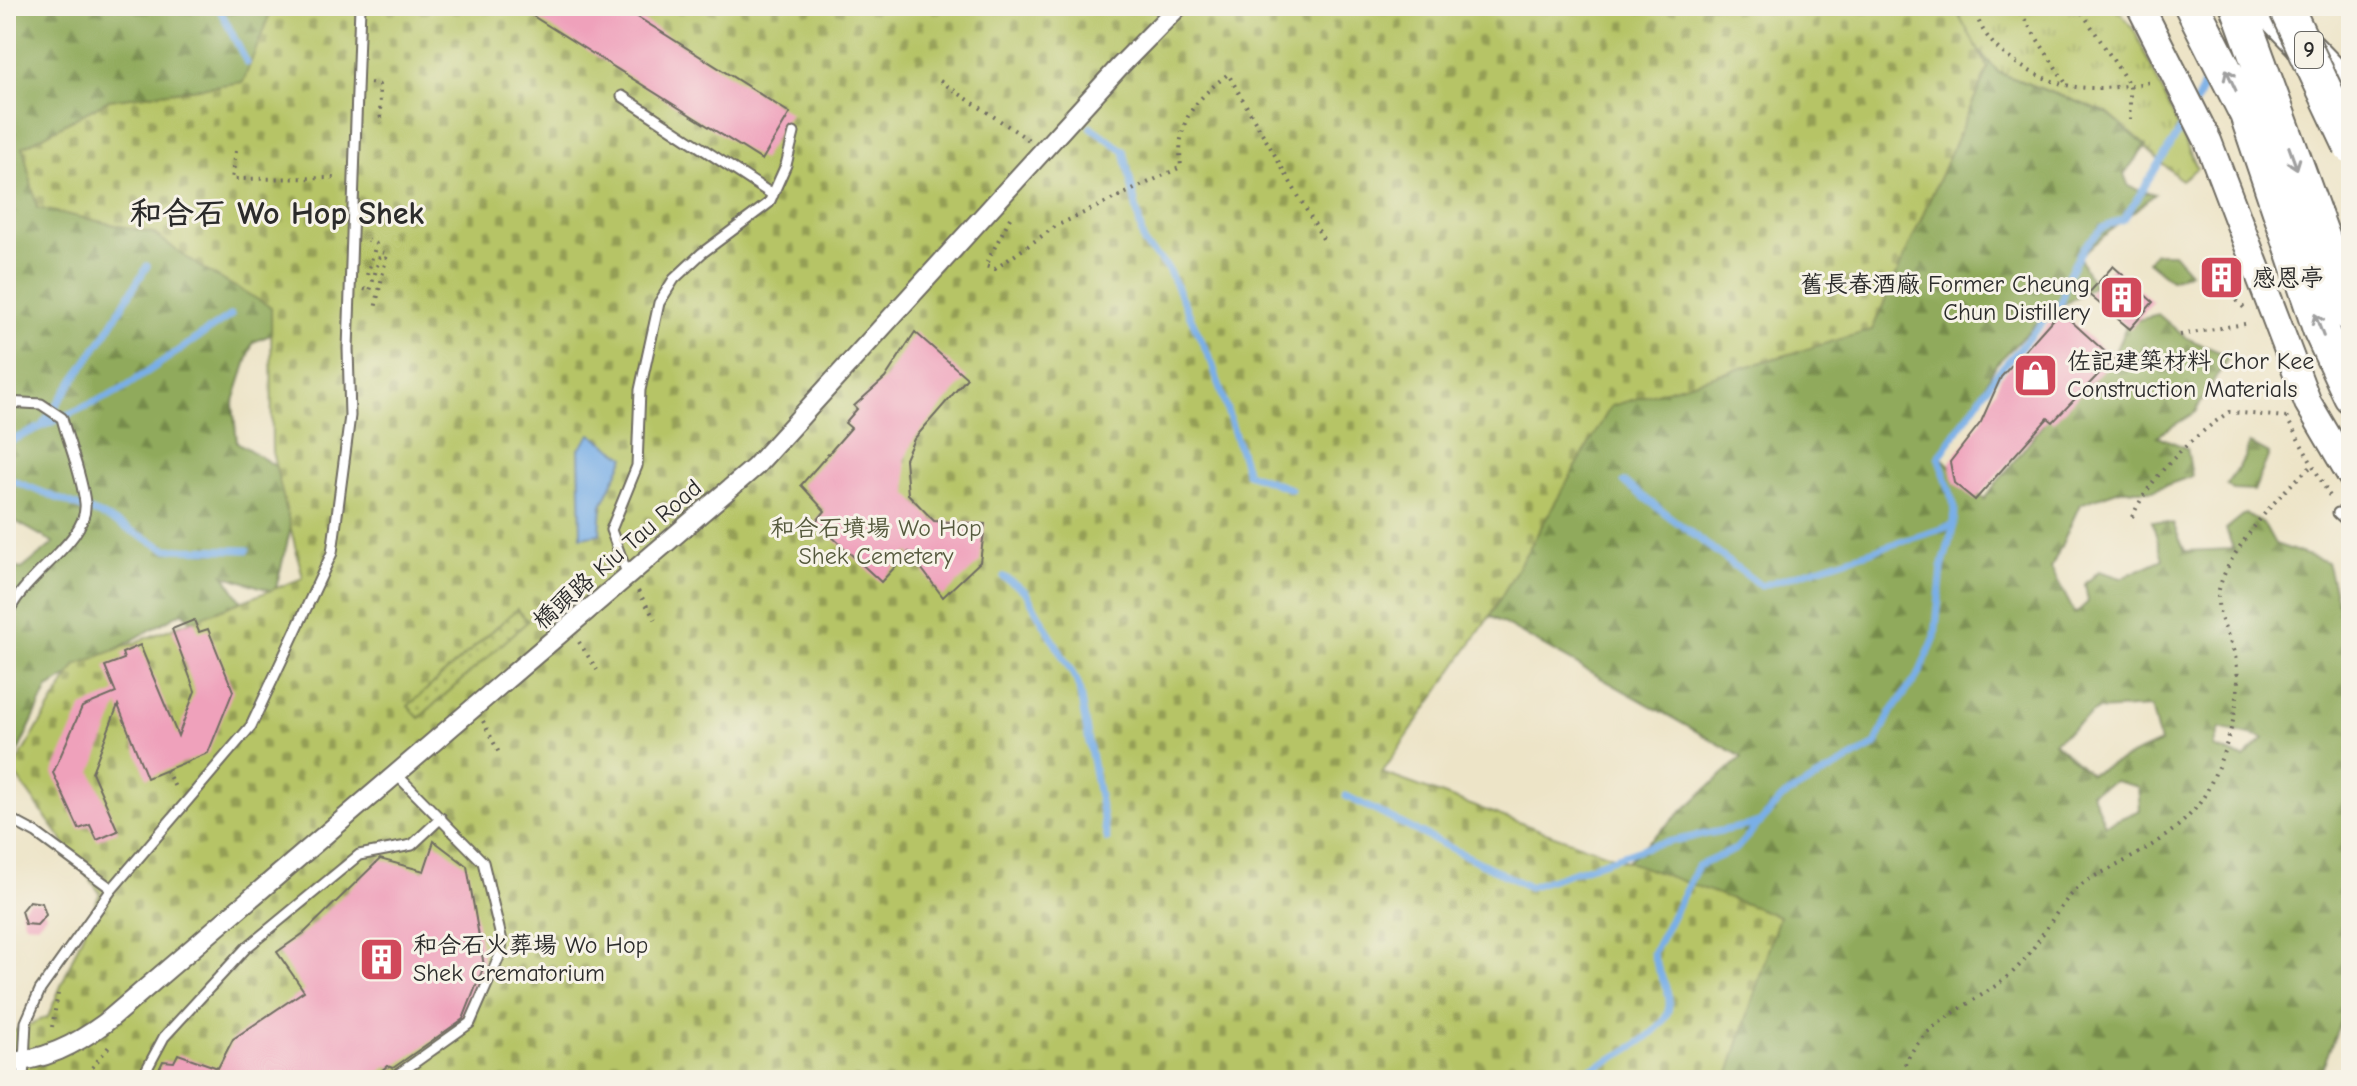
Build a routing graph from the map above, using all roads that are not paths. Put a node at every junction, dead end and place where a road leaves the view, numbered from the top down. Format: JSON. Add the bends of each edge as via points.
{"nodes":[{"id":1,"x":360,"y":6,"type":"edge"},
{"id":2,"x":1179,"y":6,"type":"edge"},
{"id":3,"x":2140,"y":6,"type":"edge"},
{"id":4,"x":2192,"y":6,"type":"edge"},
{"id":5,"x":2238,"y":6,"type":"edge"},
{"id":6,"x":2266,"y":6,"type":"edge"},
{"id":7,"x":2285,"y":6,"type":"edge"},
{"id":8,"x":2351,"y":94,"type":"edge"},
{"id":9,"x":622,"y":96,"type":"dead end"},
{"id":10,"x":794,"y":133,"type":"dead end"},
{"id":11,"x":2351,"y":146,"type":"edge"},
{"id":12,"x":773,"y":195,"type":"junction"},
{"id":13,"x":2351,"y":316,"type":"edge"},
{"id":14,"x":2351,"y":396,"type":"edge"},
{"id":15,"x":6,"y":402,"type":"edge"},
{"id":16,"x":2351,"y":476,"type":"edge"},
{"id":17,"x":2338,"y":513,"type":"dead end"},
{"id":18,"x":2351,"y":525,"type":"edge"},
{"id":19,"x":632,"y":582,"type":"junction"},
{"id":20,"x":6,"y":619,"type":"edge"},
{"id":21,"x":396,"y":774,"type":"junction"},
{"id":22,"x":6,"y":817,"type":"edge"},
{"id":23,"x":441,"y":818,"type":"junction"},
{"id":24,"x":112,"y":889,"type":"junction"},
{"id":25,"x":17,"y":1068,"type":"edge"},
{"id":26,"x":141,"y":1080,"type":"edge"},
{"id":27,"x":390,"y":1080,"type":"edge"}],
"edges":[{"from":1,"to":24,"type":"lane","via":[[350,416],[332,553],[251,726]]},
{"from":2,"to":19,"type":"street","name":"橋頭路 Kiu Tau Road","via":[[755,467]]},
{"from":3,"to":16,"type":"main road","via":[[2208,141],[2308,403]]},
{"from":14,"to":4,"type":"highway","one_way":true,"via":[[2320,329],[2247,114]]},
{"from":5,"to":13,"type":"highway","one_way":true},
{"from":6,"to":8,"type":"highway","number":"9"},
{"from":7,"to":11,"type":"highway","bridge":true},
{"from":9,"to":12,"type":"lane"},
{"from":10,"to":12,"type":"lane"},
{"from":12,"to":19,"type":"lane","via":[[674,279],[659,303],[640,390],[637,466],[611,530]]},
{"from":15,"to":20,"type":"lane","via":[[41,404],[62,418],[86,506],[69,545],[27,582]]},
{"from":17,"to":18,"type":"lane"},
{"from":19,"to":21,"type":"street","name":"橋頭路 Kiu Tau Road"},
{"from":21,"to":23,"type":"lane"},
{"from":21,"to":25,"type":"street","name":"橋頭路 Kiu Tau Road","via":[[105,1023],[58,1052]]},
{"from":22,"to":24,"type":"lane"},
{"from":23,"to":26,"type":"lane","via":[[412,845],[359,855],[246,948],[164,1037]]},
{"from":23,"to":27,"type":"lane","via":[[483,862],[502,941],[500,955],[470,1023]]},
{"from":24,"to":25,"type":"lane","via":[[29,1010]]}]}
